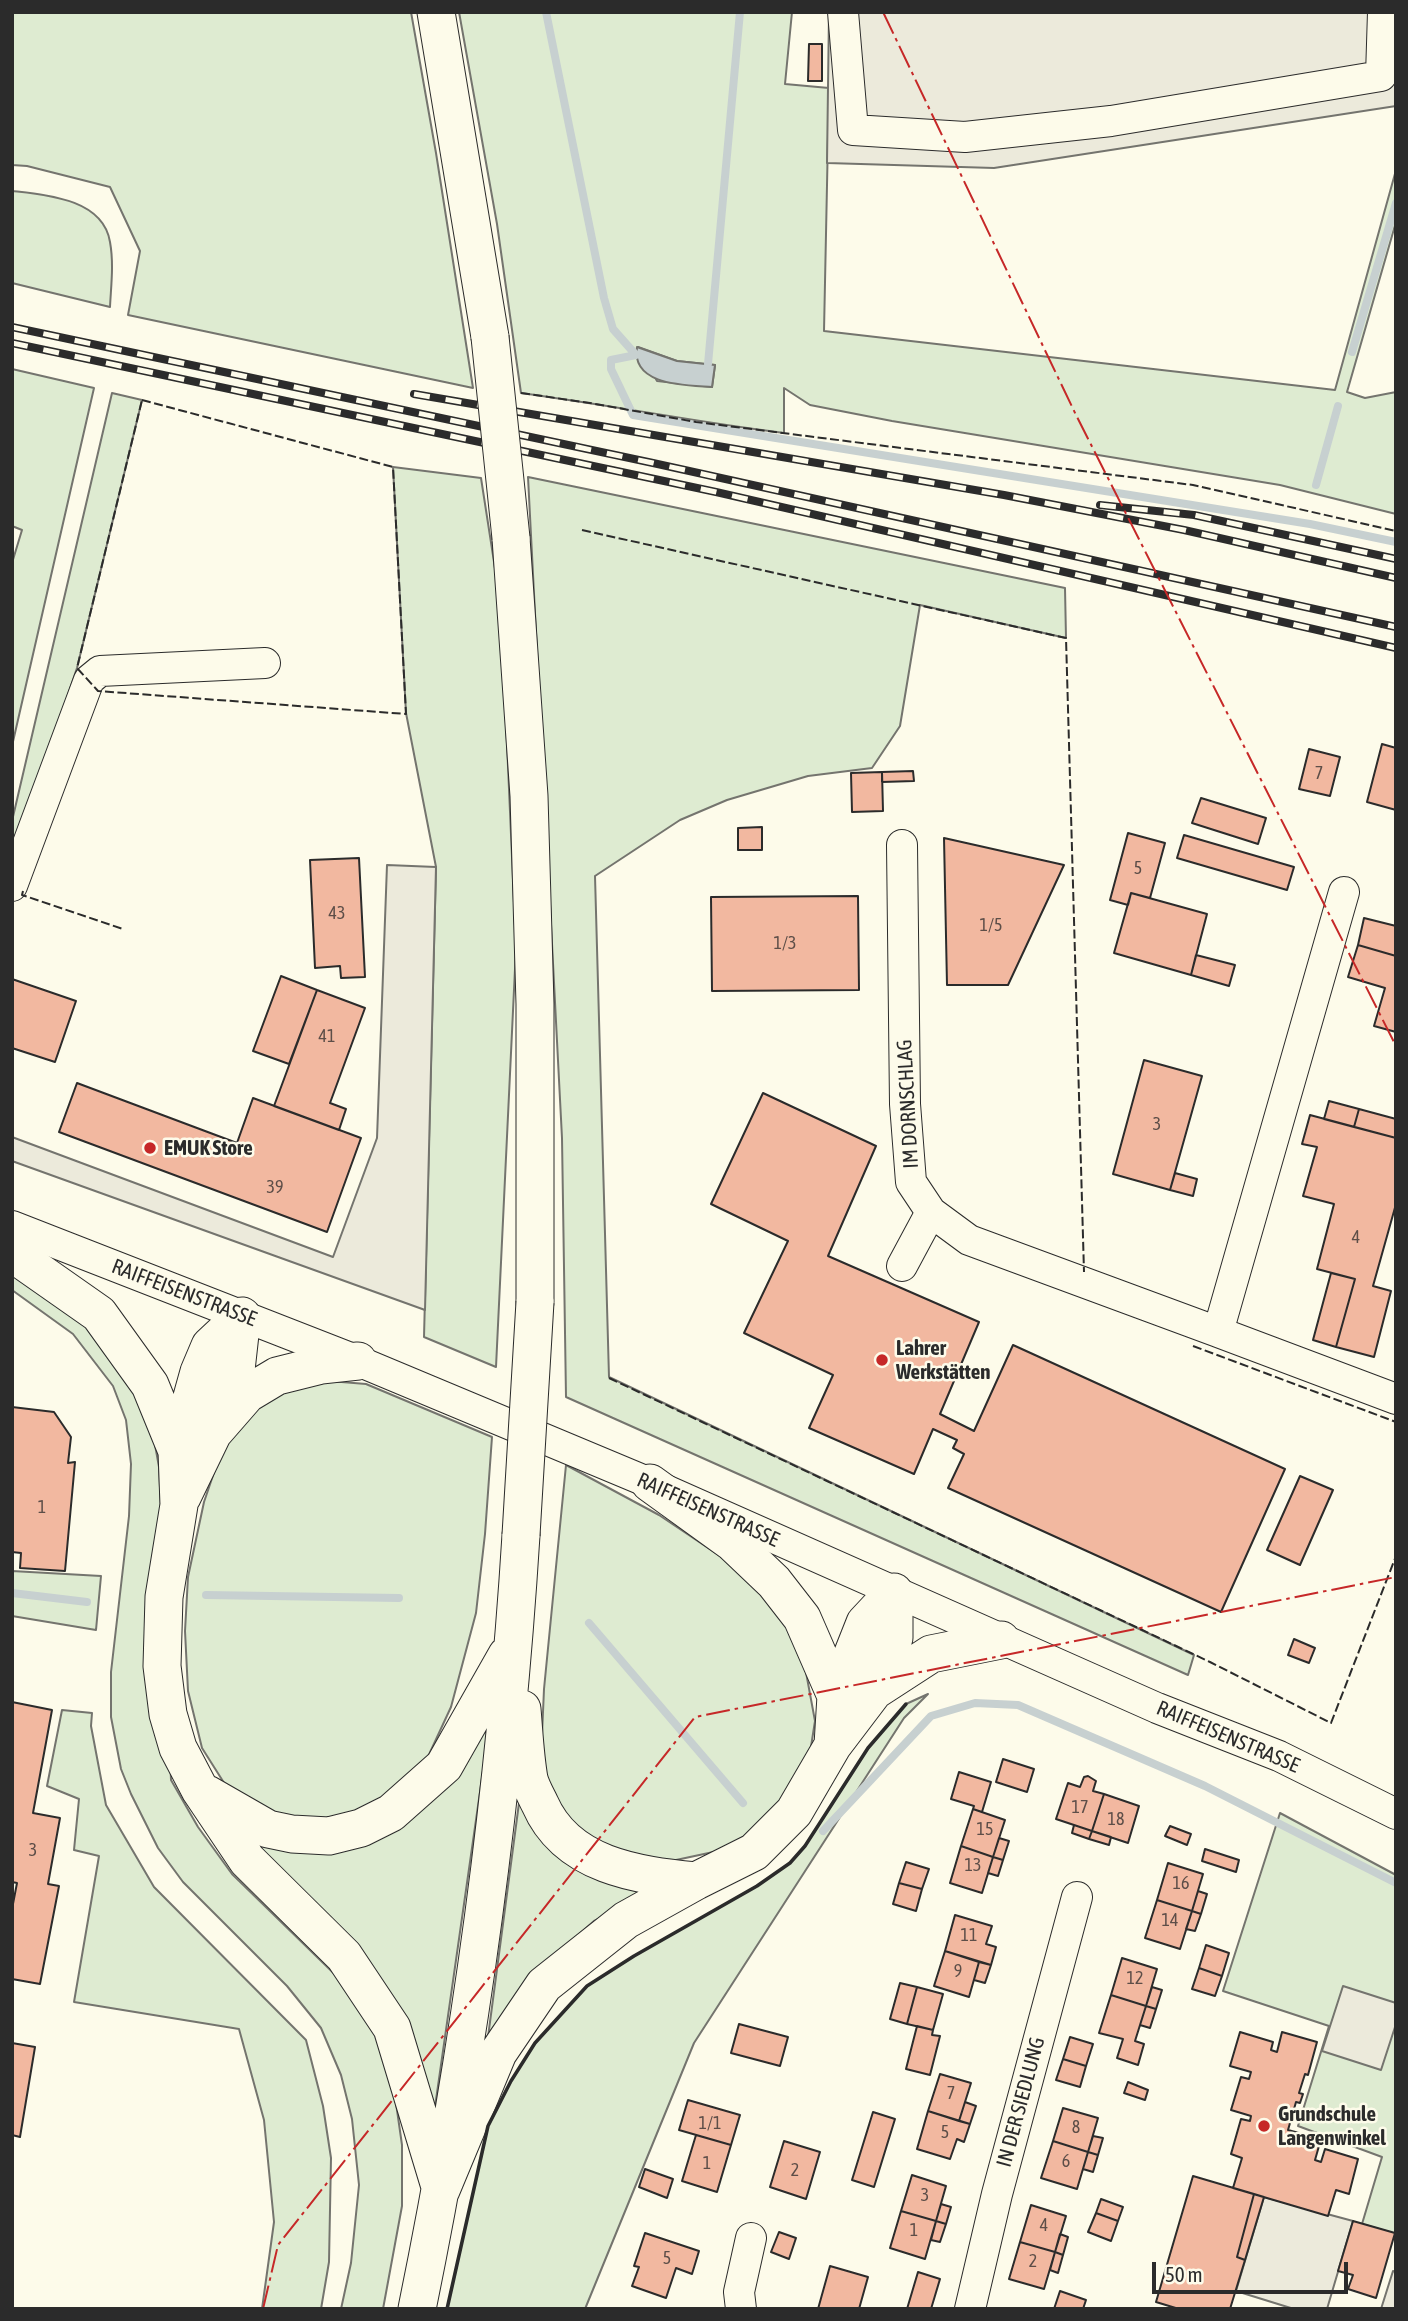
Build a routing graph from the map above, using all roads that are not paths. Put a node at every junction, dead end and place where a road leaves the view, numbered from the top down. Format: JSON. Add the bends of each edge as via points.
{"nodes":[{"id":1,"x":436,"y":12,"type":"edge"},
{"id":2,"x":843,"y":12,"type":"edge"},
{"id":3,"x":1383,"y":12,"type":"edge"},
{"id":4,"x":265,"y":663,"type":"dead end"},
{"id":5,"x":902,"y":845,"type":"dead end"},
{"id":6,"x":12,"y":886,"type":"edge"},
{"id":7,"x":1344,"y":892,"type":"dead end"},
{"id":8,"x":931,"y":1212,"type":"junction"},
{"id":9,"x":12,"y":1226,"type":"edge"},
{"id":10,"x":12,"y":1253,"type":"edge"},
{"id":11,"x":902,"y":1266,"type":"dead end"},
{"id":12,"x":242,"y":1316,"type":"junction"},
{"id":13,"x":1218,"y":1332,"type":"junction"},
{"id":14,"x":358,"y":1361,"type":"junction"},
{"id":15,"x":1396,"y":1399,"type":"edge"},
{"id":16,"x":214,"y":1433,"type":"junction"},
{"id":17,"x":177,"y":1451,"type":"junction"},
{"id":18,"x":650,"y":1483,"type":"junction"},
{"id":19,"x":179,"y":1505,"type":"junction"},
{"id":20,"x":894,"y":1592,"type":"junction"},
{"id":21,"x":1001,"y":1640,"type":"junction"},
{"id":22,"x":515,"y":1642,"type":"junction"},
{"id":23,"x":874,"y":1691,"type":"junction"},
{"id":24,"x":836,"y":1696,"type":"junction"},
{"id":25,"x":834,"y":1745,"type":"junction"},
{"id":26,"x":200,"y":1790,"type":"junction"},
{"id":27,"x":1396,"y":1814,"type":"edge"},
{"id":28,"x":696,"y":1881,"type":"junction"},
{"id":29,"x":1077,"y":1897,"type":"dead end"},
{"id":30,"x":441,"y":2190,"type":"junction"},
{"id":31,"x":751,"y":2238,"type":"dead end"},
{"id":32,"x":416,"y":2309,"type":"edge"},
{"id":33,"x":741,"y":2309,"type":"edge"},
{"id":34,"x":970,"y":2309,"type":"edge"}],
"edges":[{"from":1,"to":22,"type":"main road","bridge":true,"via":[[490,337],[511,538],[529,796],[534,1302]]},
{"from":2,"to":3,"type":"street","via":[[853,131],[965,137],[1111,121],[1381,76]]},
{"from":4,"to":6,"type":"street","via":[[100,671],[89,680]]},
{"from":5,"to":8,"type":"street","name":"IM DORNSCHLAG","via":[[905,1104],[911,1182]]},
{"from":7,"to":13,"type":"street"},
{"from":8,"to":11,"type":"street"},
{"from":8,"to":13,"type":"street","name":"IM DORNSCHLAG","via":[[969,1240]]},
{"from":9,"to":12,"type":"street","name":"RAIFFEISENSTRASSE"},
{"from":10,"to":17,"type":"main road","via":[[99,1314],[150,1385]]},
{"from":12,"to":14,"type":"street","name":"RAIFFEISENSTRASSE"},
{"from":12,"to":16,"type":"main road","via":[[236,1370]]},
{"from":12,"to":17,"type":"main road","via":[[210,1346]]},
{"from":13,"to":15,"type":"street","name":"IM DORNSCHLAG"},
{"from":14,"to":16,"type":"main road","via":[[277,1376],[247,1394]]},
{"from":14,"to":18,"type":"street","name":"RAIFFEISENSTRASSE"},
{"from":16,"to":19,"type":"main road"},
{"from":17,"to":19,"type":"main road"},
{"from":18,"to":20,"type":"street","name":"RAIFFEISENSTRASSE"},
{"from":18,"to":24,"type":"main road","via":[[733,1543],[774,1582],[802,1618]]},
{"from":19,"to":26,"type":"main road","via":[[164,1597],[162,1666],[178,1748]]},
{"from":20,"to":21,"type":"street","name":"RAIFFEISENSTRASSE"},
{"from":20,"to":23,"type":"main road","via":[[894,1638]]},
{"from":20,"to":24,"type":"main road","via":[[865,1623]]},
{"from":21,"to":23,"type":"main road","via":[[931,1654]]},
{"from":21,"to":27,"type":"street","name":"RAIFFEISENSTRASSE","via":[[1279,1756]]},
{"from":22,"to":26,"type":"main road","via":[[444,1766],[391,1813],[361,1828],[329,1836],[268,1829]]},
{"from":22,"to":28,"type":"main road","via":[[530,1782],[544,1815],[561,1837],[614,1867]]},
{"from":22,"to":30,"type":"main road","via":[[487,1884]]},
{"from":23,"to":25,"type":"main road"},
{"from":24,"to":25,"type":"main road"},
{"from":25,"to":28,"type":"main road","via":[[794,1812],[754,1853]]},
{"from":26,"to":30,"type":"main road","via":[[247,1860],[344,1956],[392,2028]]},
{"from":28,"to":30,"type":"main road","via":[[626,1920],[544,1985],[498,2053]]},
{"from":29,"to":34,"type":"street","name":"IN DER SIEDLUNG"},
{"from":30,"to":32,"type":"main road"},
{"from":31,"to":33,"type":"street","via":[[739,2292]]}]}
